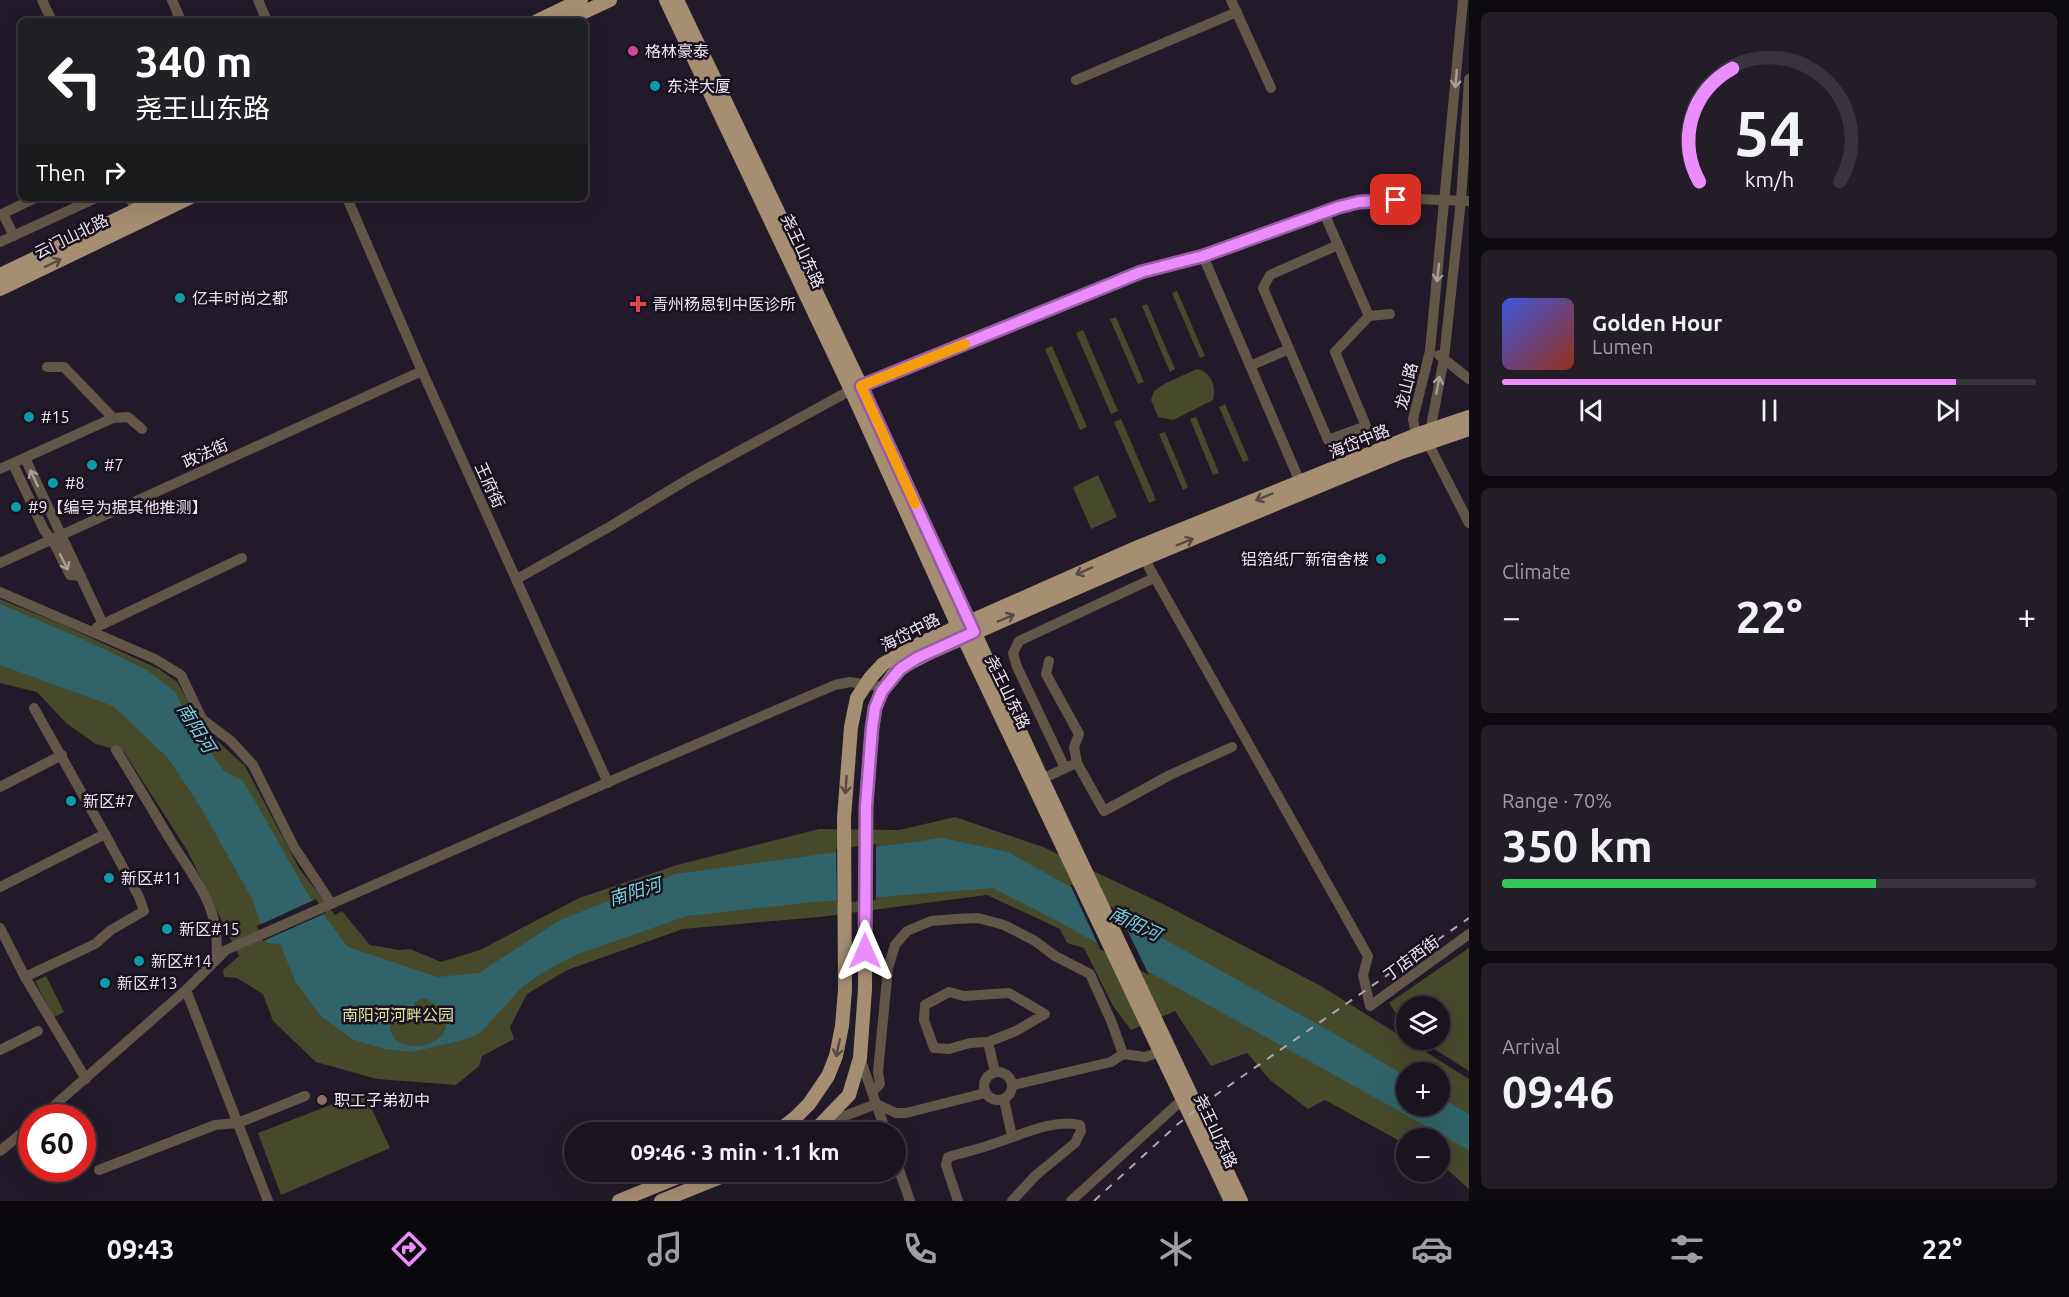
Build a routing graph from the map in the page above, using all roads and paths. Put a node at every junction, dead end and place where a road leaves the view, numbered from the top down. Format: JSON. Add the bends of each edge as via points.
{"nodes":[{"id":1,"x":42,"y":0,"type":"edge"},
{"id":2,"x":172,"y":0,"type":"edge"},
{"id":3,"x":258,"y":0,"type":"edge"},
{"id":4,"x":581,"y":0,"type":"edge"},
{"id":5,"x":610,"y":0,"type":"edge"},
{"id":6,"x":666,"y":0,"type":"edge"},
{"id":7,"x":677,"y":0,"type":"edge"},
{"id":8,"x":1231,"y":0,"type":"edge"},
{"id":9,"x":1463,"y":0,"type":"edge"},
{"id":10,"x":1237,"y":12,"type":"junction"},
{"id":11,"x":51,"y":18,"type":"edge"},
{"id":12,"x":180,"y":18,"type":"edge"},
{"id":13,"x":266,"y":18,"type":"edge"},
{"id":14,"x":543,"y":18,"type":"edge"},
{"id":15,"x":571,"y":18,"type":"edge"},
{"id":16,"x":1469,"y":79,"type":"edge"},
{"id":17,"x":1076,"y":80,"type":"dead end"},
{"id":18,"x":1271,"y":88,"type":"dead end"},
{"id":19,"x":1446,"y":200,"type":"junction"},
{"id":20,"x":29,"y":201,"type":"edge"},
{"id":21,"x":90,"y":201,"type":"edge"},
{"id":22,"x":183,"y":201,"type":"edge"},
{"id":23,"x":348,"y":201,"type":"edge"},
{"id":24,"x":1465,"y":201,"type":"edge"},
{"id":25,"x":133,"y":204,"type":"edge"},
{"id":26,"x":1324,"y":213,"type":"junction"},
{"id":27,"x":1,"y":214,"type":"edge"},
{"id":28,"x":14,"y":236,"type":"junction"},
{"id":29,"x":0,"y":242,"type":"edge"},
{"id":30,"x":1338,"y":245,"type":"junction"},
{"id":31,"x":1203,"y":256,"type":"junction"},
{"id":32,"x":0,"y":275,"type":"edge"},
{"id":33,"x":0,"y":289,"type":"edge"},
{"id":34,"x":1390,"y":314,"type":"dead end"},
{"id":35,"x":1369,"y":316,"type":"junction"},
{"id":36,"x":1289,"y":349,"type":"junction"},
{"id":37,"x":1430,"y":351,"type":"junction"},
{"id":38,"x":1444,"y":358,"type":"junction"},
{"id":39,"x":1250,"y":366,"type":"junction"},
{"id":40,"x":47,"y":367,"type":"dead end"},
{"id":41,"x":422,"y":372,"type":"junction"},
{"id":42,"x":1469,"y":378,"type":"edge"},
{"id":43,"x":856,"y":388,"type":"junction"},
{"id":44,"x":1469,"y":417,"type":"edge"},
{"id":45,"x":113,"y":418,"type":"junction"},
{"id":46,"x":142,"y":429,"type":"dead end"},
{"id":47,"x":1469,"y":429,"type":"edge"},
{"id":48,"x":1416,"y":435,"type":"junction"},
{"id":49,"x":1429,"y":436,"type":"junction"},
{"id":50,"x":25,"y":458,"type":"junction"},
{"id":51,"x":13,"y":464,"type":"junction"},
{"id":52,"x":0,"y":469,"type":"edge"},
{"id":53,"x":1300,"y":482,"type":"junction"},
{"id":54,"x":1468,"y":520,"type":"edge"},
{"id":55,"x":61,"y":535,"type":"junction"},
{"id":56,"x":50,"y":540,"type":"junction"},
{"id":57,"x":1141,"y":553,"type":"junction"},
{"id":58,"x":242,"y":558,"type":"dead end"},
{"id":59,"x":0,"y":563,"type":"edge"},
{"id":60,"x":81,"y":576,"type":"junction"},
{"id":61,"x":1154,"y":578,"type":"junction"},
{"id":62,"x":517,"y":579,"type":"junction"},
{"id":63,"x":0,"y":592,"type":"edge"},
{"id":64,"x":103,"y":624,"type":"junction"},
{"id":65,"x":966,"y":629,"type":"junction"},
{"id":66,"x":89,"y":631,"type":"junction"},
{"id":67,"x":1049,"y":662,"type":"dead end"},
{"id":68,"x":865,"y":683,"type":"junction"},
{"id":69,"x":885,"y":687,"type":"junction"},
{"id":70,"x":34,"y":708,"type":"dead end"},
{"id":71,"x":1232,"y":747,"type":"dead end"},
{"id":72,"x":116,"y":750,"type":"dead end"},
{"id":73,"x":62,"y":755,"type":"junction"},
{"id":74,"x":1077,"y":762,"type":"junction"},
{"id":75,"x":1065,"y":768,"type":"junction"},
{"id":76,"x":608,"y":783,"type":"junction"},
{"id":77,"x":1042,"y":785,"type":"junction"},
{"id":78,"x":0,"y":787,"type":"edge"},
{"id":79,"x":105,"y":834,"type":"junction"},
{"id":80,"x":0,"y":887,"type":"edge"},
{"id":81,"x":327,"y":904,"type":"junction"},
{"id":82,"x":0,"y":928,"type":"edge"},
{"id":83,"x":1469,"y":934,"type":"edge"},
{"id":84,"x":216,"y":959,"type":"junction"},
{"id":85,"x":25,"y":978,"type":"junction"},
{"id":86,"x":186,"y":990,"type":"junction"},
{"id":87,"x":38,"y":1031,"type":"dead end"},
{"id":88,"x":1158,"y":1035,"type":"junction"},
{"id":89,"x":987,"y":1042,"type":"junction"},
{"id":90,"x":0,"y":1050,"type":"edge"},
{"id":91,"x":1160,"y":1052,"type":"junction"},
{"id":92,"x":1123,"y":1054,"type":"junction"},
{"id":93,"x":860,"y":1058,"type":"junction"},
{"id":94,"x":995,"y":1072,"type":"junction"},
{"id":95,"x":86,"y":1079,"type":"junction"},
{"id":96,"x":1013,"y":1085,"type":"junction"},
{"id":97,"x":872,"y":1092,"type":"junction"},
{"id":98,"x":985,"y":1093,"type":"junction"},
{"id":99,"x":305,"y":1096,"type":"dead end"},
{"id":100,"x":1183,"y":1099,"type":"junction"},
{"id":101,"x":1004,"y":1100,"type":"junction"},
{"id":102,"x":57,"y":1104,"type":"edge"},
{"id":103,"x":876,"y":1104,"type":"junction"},
{"id":104,"x":790,"y":1122,"type":"edge"},
{"id":105,"x":821,"y":1122,"type":"edge"},
{"id":106,"x":832,"y":1122,"type":"edge"},
{"id":107,"x":882,"y":1122,"type":"edge"},
{"id":108,"x":238,"y":1123,"type":"junction"},
{"id":109,"x":18,"y":1136,"type":"edge"},
{"id":110,"x":1012,"y":1136,"type":"junction"},
{"id":111,"x":0,"y":1151,"type":"edge"},
{"id":112,"x":99,"y":1170,"type":"dead end"},
{"id":113,"x":666,"y":1182,"type":"edge"},
{"id":114,"x":708,"y":1182,"type":"edge"},
{"id":115,"x":903,"y":1182,"type":"edge"},
{"id":116,"x":1230,"y":1200,"type":"edge"},
{"id":117,"x":268,"y":1201,"type":"edge"},
{"id":118,"x":619,"y":1201,"type":"edge"},
{"id":119,"x":661,"y":1201,"type":"edge"},
{"id":120,"x":910,"y":1201,"type":"edge"},
{"id":121,"x":958,"y":1201,"type":"edge"},
{"id":122,"x":1012,"y":1201,"type":"edge"},
{"id":123,"x":1071,"y":1201,"type":"edge"}],
"edges":[{"from":1,"to":11,"type":"street"},
{"from":2,"to":12,"type":"street"},
{"from":3,"to":13,"type":"street"},
{"from":4,"to":14,"type":"main road"},
{"from":5,"to":15,"type":"main road"},
{"from":6,"to":43,"type":"main road","name":"尧王山东路"},
{"from":7,"to":43,"type":"main road","name":"尧王山东路"},
{"from":8,"to":10,"type":"street"},
{"from":9,"to":19,"type":"street","name":"龙山路","one_way":true},
{"from":10,"to":17,"type":"street"},
{"from":10,"to":18,"type":"street"},
{"from":16,"to":24,"type":"street","name":"龙山路"},
{"from":19,"to":24,"type":"street"},
{"from":19,"to":26,"type":"street","via":[[1359,202]]},
{"from":19,"to":37,"type":"street","name":"龙山路","one_way":true},
{"from":20,"to":27,"type":"street"},
{"from":21,"to":28,"type":"street"},
{"from":33,"to":22,"type":"main road","name":"云门山北路","one_way":true},
{"from":23,"to":41,"type":"street","name":"王府街"},
{"from":24,"to":38,"type":"street","name":"龙山路"},
{"from":25,"to":32,"type":"main road","name":"云门山北路"},
{"from":26,"to":30,"type":"street"},
{"from":26,"to":31,"type":"street"},
{"from":27,"to":28,"type":"street"},
{"from":28,"to":29,"type":"street"},
{"from":30,"to":35,"type":"street"},
{"from":30,"to":36,"type":"street","via":[[1270,275],[1263,288]]},
{"from":31,"to":39,"type":"street"},
{"from":31,"to":43,"type":"street","via":[[1141,272]]},
{"from":34,"to":35,"type":"street"},
{"from":35,"to":36,"type":"street","via":[[1335,352],[1366,426],[1328,440]]},
{"from":36,"to":39,"type":"street"},
{"from":37,"to":38,"type":"street"},
{"from":37,"to":48,"type":"street","name":"龙山路","via":[[1413,419]]},
{"from":38,"to":42,"type":"street"},
{"from":49,"to":38,"type":"street","name":"龙山路","one_way":true},
{"from":39,"to":53,"type":"street"},
{"from":40,"to":45,"type":"street","via":[[64,366]]},
{"from":41,"to":55,"type":"street","name":"政法街"},
{"from":41,"to":62,"type":"street","name":"王府街"},
{"from":43,"to":62,"type":"street","via":[[690,478]]},
{"from":43,"to":65,"type":"main road","name":"尧王山东路"},
{"from":44,"to":49,"type":"main road"},
{"from":45,"to":46,"type":"street","via":[[128,417]]},
{"from":45,"to":50,"type":"street"},
{"from":47,"to":49,"type":"main road"},
{"from":48,"to":49,"type":"main road","name":"海岱中路"},
{"from":48,"to":53,"type":"main road","name":"海岱中路"},
{"from":49,"to":54,"type":"street"},
{"from":57,"to":49,"type":"main road","name":"海岱中路","one_way":true},
{"from":50,"to":51,"type":"street"},
{"from":55,"to":50,"type":"street","one_way":true},
{"from":51,"to":52,"type":"street"},
{"from":51,"to":56,"type":"street"},
{"from":53,"to":57,"type":"main road","name":"海岱中路","one_way":true},
{"from":55,"to":56,"type":"street","name":"政法街"},
{"from":55,"to":60,"type":"street"},
{"from":56,"to":59,"type":"street","name":"政法街"},
{"from":56,"to":60,"type":"street","one_way":true,"via":[[70,575]]},
{"from":57,"to":61,"type":"street"},
{"from":57,"to":65,"type":"main road","name":"海岱中路"},
{"from":58,"to":64,"type":"street"},
{"from":60,"to":64,"type":"street"},
{"from":61,"to":75,"type":"street","via":[[1019,641],[1013,653]]},
{"from":61,"to":83,"type":"street","name":"丁店西街","via":[[1368,956],[1363,975],[1370,1006]]},
{"from":62,"to":76,"type":"street","name":"王府街"},
{"from":63,"to":66,"type":"street"},
{"from":64,"to":66,"type":"street"},
{"from":65,"to":68,"type":"main road","name":"海岱中路","via":[[897,655]]},
{"from":65,"to":69,"type":"main road","name":"海岱中路","via":[[906,664]]},
{"from":65,"to":77,"type":"main road","name":"尧王山东路"},
{"from":66,"to":81,"type":"street","via":[[181,675],[202,719],[231,741],[253,765]]},
{"from":67,"to":74,"type":"street","via":[[1046,674],[1079,734],[1074,747]]},
{"from":68,"to":69,"type":"street"},
{"from":68,"to":76,"type":"street","via":[[835,685]]},
{"from":68,"to":104,"type":"main road","name":"海岱中路","one_way":true,"via":[[857,698],[851,727],[844,818],[845,990],[837,1056],[809,1104]]},
{"from":69,"to":93,"type":"main road","name":"海岱中路","via":[[875,708],[866,806],[865,989]]},
{"from":70,"to":73,"type":"street"},
{"from":71,"to":74,"type":"street","via":[[1104,810]]},
{"from":72,"to":84,"type":"street","via":[[201,886],[215,921]]},
{"from":73,"to":78,"type":"street"},
{"from":73,"to":79,"type":"street"},
{"from":74,"to":75,"type":"street"},
{"from":75,"to":77,"type":"street"},
{"from":76,"to":81,"type":"street"},
{"from":77,"to":88,"type":"main road","name":"尧王山东路"},
{"from":79,"to":80,"type":"street"},
{"from":79,"to":85,"type":"street","via":[[144,911],[95,944]]},
{"from":81,"to":84,"type":"street","via":[[226,950]]},
{"from":82,"to":85,"type":"street"},
{"from":84,"to":86,"type":"street"},
{"from":85,"to":95,"type":"street"},
{"from":86,"to":95,"type":"street"},
{"from":86,"to":108,"type":"street"},
{"from":87,"to":90,"type":"street"},
{"from":88,"to":91,"type":"main road","name":"尧王山东路"},
{"from":88,"to":116,"type":"main road","name":"尧王山东路"},
{"from":89,"to":89,"type":"street","via":[[1045,1014],[1009,993],[964,996],[949,992],[925,1005],[924,1020],[934,1048]]},
{"from":89,"to":94,"type":"street"},
{"from":91,"to":92,"type":"street","via":[[1145,1057]]},
{"from":91,"to":100,"type":"main road","name":"尧王山东路"},
{"from":92,"to":96,"type":"street","via":[[1111,1062]]},
{"from":92,"to":97,"type":"street","via":[[1089,974],[1004,925],[978,918],[931,921],[908,931],[895,945],[888,968],[880,1084]]},
{"from":93,"to":97,"type":"street"},
{"from":93,"to":105,"type":"main road","name":"海岱中路","via":[[849,1095]]},
{"from":94,"to":96,"type":"street","via":[[1008,1075]]},
{"from":94,"to":98,"type":"street","via":[[985,1081]]},
{"from":95,"to":102,"type":"street"},
{"from":96,"to":101,"type":"street"},
{"from":97,"to":103,"type":"street"},
{"from":98,"to":101,"type":"street","via":[[992,1099]]},
{"from":98,"to":103,"type":"street","via":[[906,1113]]},
{"from":99,"to":108,"type":"street"},
{"from":100,"to":116,"type":"main road","name":"尧王山东路"},
{"from":100,"to":123,"type":"street"},
{"from":101,"to":110,"type":"street"},
{"from":103,"to":106,"type":"street"},
{"from":103,"to":107,"type":"street"},
{"from":108,"to":112,"type":"street","via":[[215,1125]]},
{"from":108,"to":117,"type":"street"},
{"from":109,"to":111,"type":"street"},
{"from":110,"to":121,"type":"street","via":[[948,1157],[946,1165]]},
{"from":110,"to":122,"type":"street","via":[[1073,1123],[1080,1125],[1081,1131],[1075,1143]]},
{"from":113,"to":118,"type":"main road"},
{"from":114,"to":119,"type":"main road"},
{"from":115,"to":120,"type":"street"}]}
